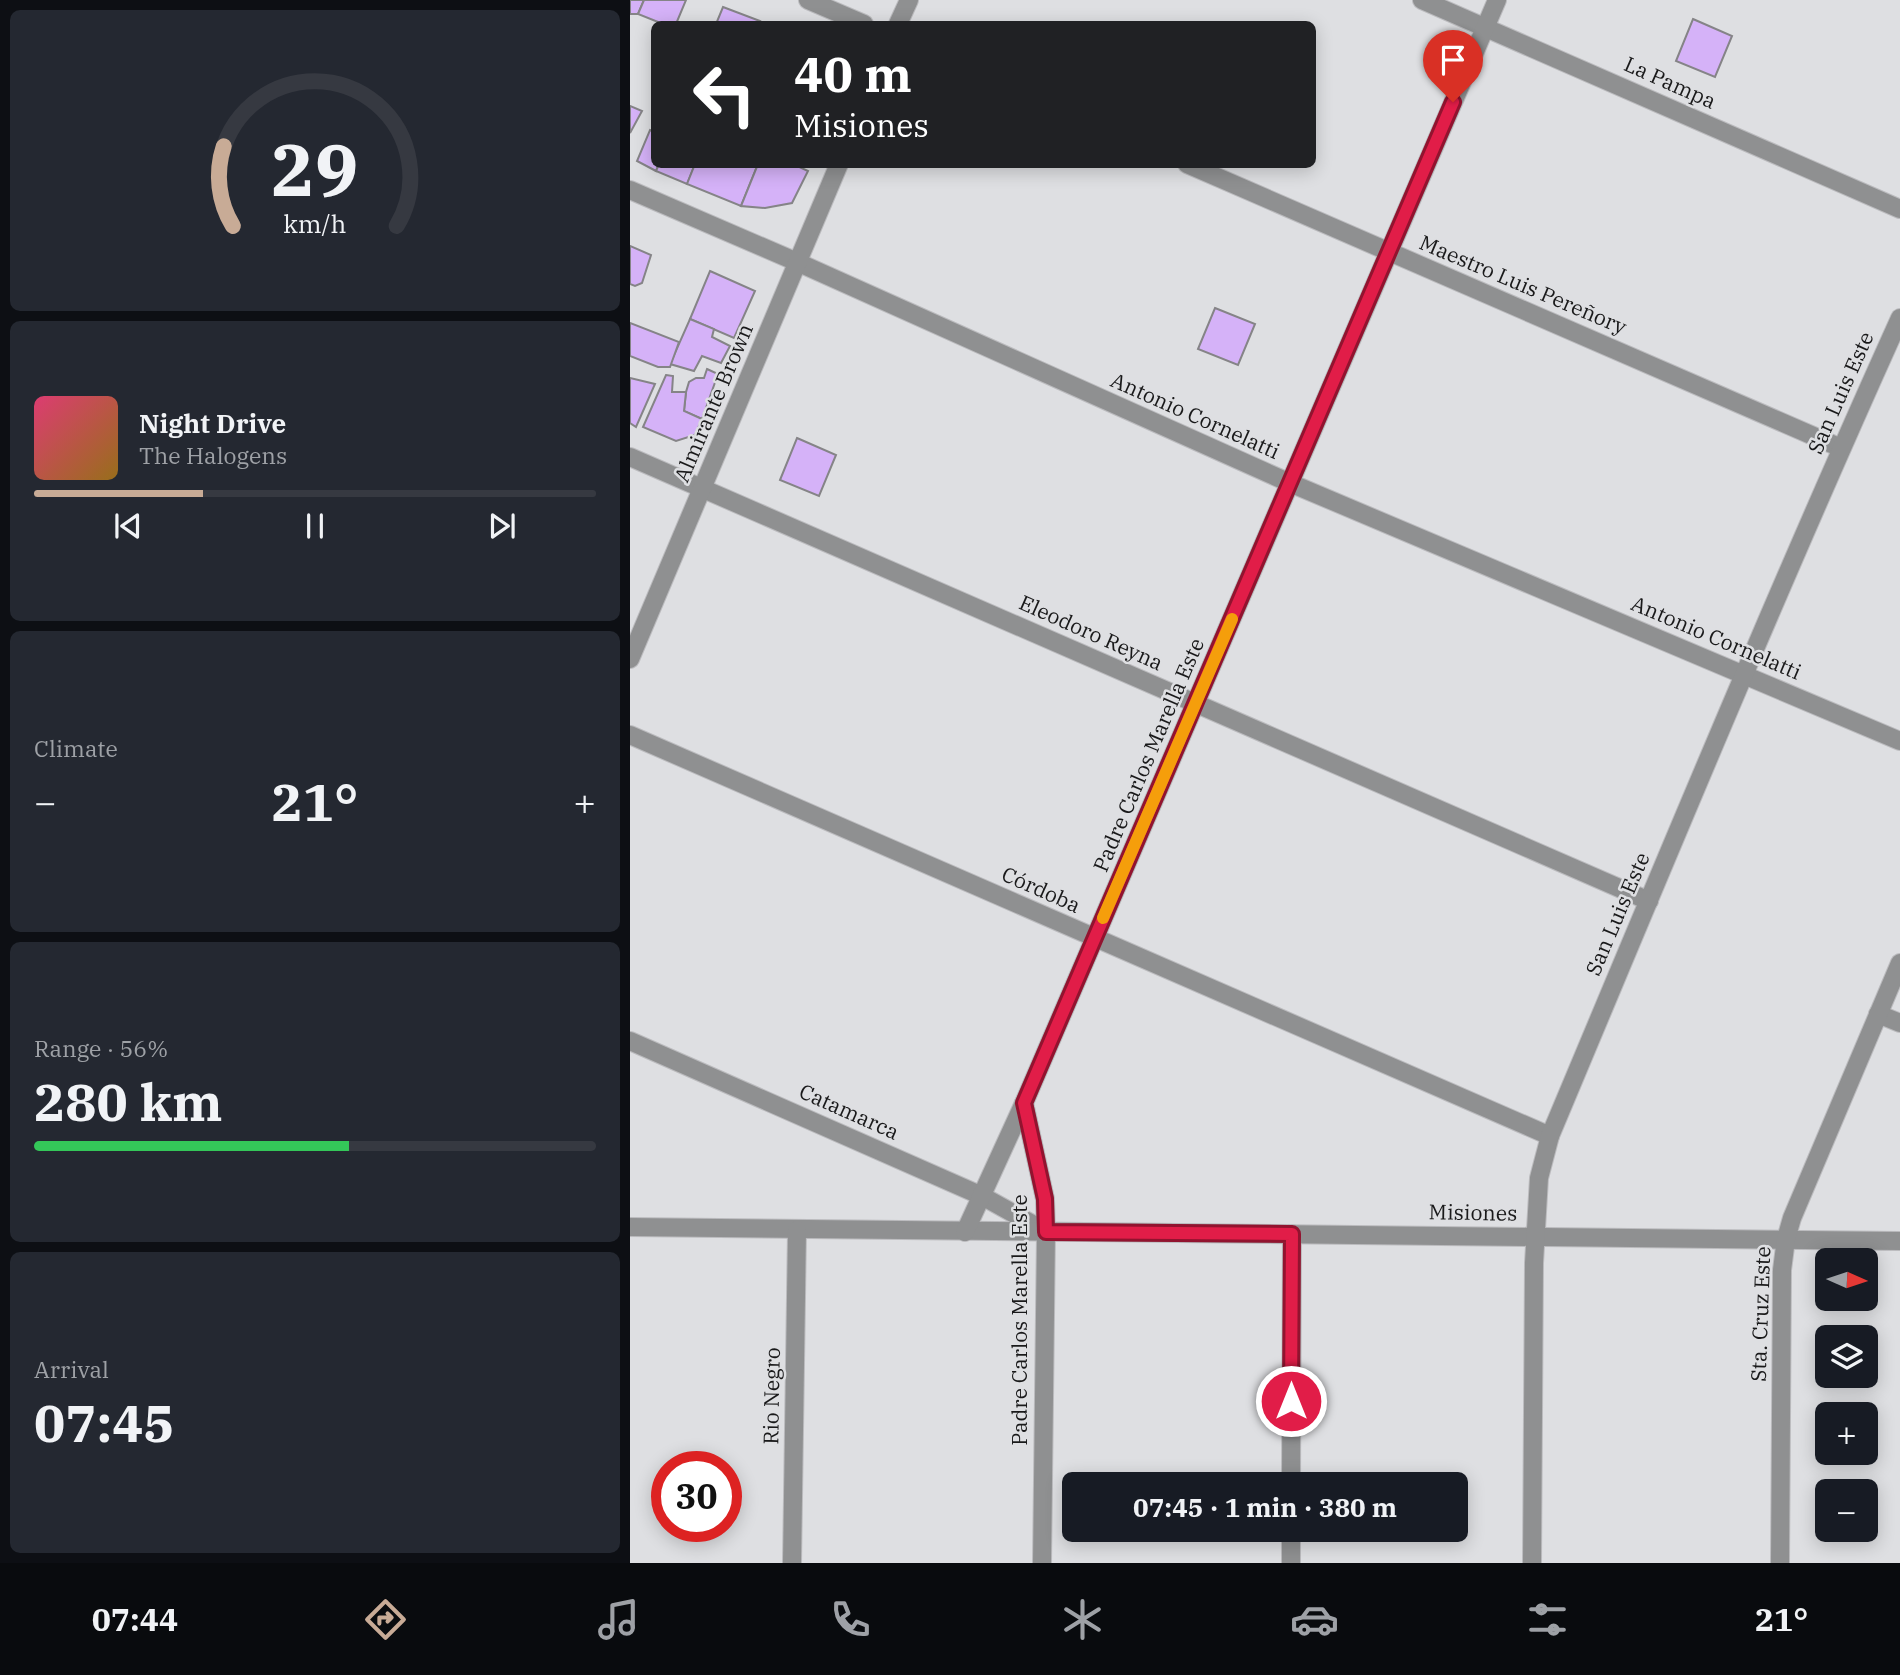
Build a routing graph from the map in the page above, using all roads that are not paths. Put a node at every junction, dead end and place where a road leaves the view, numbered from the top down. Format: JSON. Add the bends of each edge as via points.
{"nodes":[{"id":1,"x":808,"y":0,"type":"edge"},
{"id":2,"x":909,"y":0,"type":"edge"},
{"id":3,"x":1422,"y":0,"type":"edge"},
{"id":4,"x":1497,"y":0,"type":"edge"},
{"id":5,"x":857,"y":21,"type":"edge"},
{"id":6,"x":899,"y":21,"type":"edge"},
{"id":7,"x":1485,"y":27,"type":"junction"},
{"id":8,"x":837,"y":168,"type":"edge"},
{"id":9,"x":1196,"y":168,"type":"edge"},
{"id":10,"x":630,"y":190,"type":"edge"},
{"id":11,"x":1900,"y":209,"type":"edge"},
{"id":12,"x":1390,"y":252,"type":"junction"},
{"id":13,"x":797,"y":262,"type":"junction"},
{"id":14,"x":1900,"y":317,"type":"edge"},
{"id":15,"x":1841,"y":448,"type":"junction"},
{"id":16,"x":630,"y":457,"type":"edge"},
{"id":17,"x":1290,"y":484,"type":"junction"},
{"id":18,"x":704,"y":488,"type":"junction"},
{"id":19,"x":630,"y":659,"type":"edge"},
{"id":20,"x":1744,"y":674,"type":"junction"},
{"id":21,"x":1196,"y":704,"type":"junction"},
{"id":22,"x":630,"y":736,"type":"edge"},
{"id":23,"x":1900,"y":741,"type":"edge"},
{"id":24,"x":1648,"y":901,"type":"junction"},
{"id":25,"x":1094,"y":938,"type":"junction"},
{"id":26,"x":1900,"y":963,"type":"edge"},
{"id":27,"x":1878,"y":1014,"type":"junction"},
{"id":28,"x":1900,"y":1023,"type":"edge"},
{"id":29,"x":630,"y":1041,"type":"edge"},
{"id":30,"x":1024,"y":1103,"type":"junction"},
{"id":31,"x":1550,"y":1136,"type":"junction"},
{"id":32,"x":982,"y":1196,"type":"junction"},
{"id":33,"x":630,"y":1227,"type":"edge"},
{"id":34,"x":797,"y":1230,"type":"junction"},
{"id":35,"x":965,"y":1232,"type":"junction"},
{"id":36,"x":1046,"y":1232,"type":"junction"},
{"id":37,"x":1292,"y":1234,"type":"junction"},
{"id":38,"x":1535,"y":1237,"type":"junction"},
{"id":39,"x":1786,"y":1239,"type":"junction"},
{"id":40,"x":1900,"y":1241,"type":"edge"},
{"id":41,"x":1291,"y":1472,"type":"edge"},
{"id":42,"x":1291,"y":1542,"type":"edge"},
{"id":43,"x":792,"y":1563,"type":"edge"},
{"id":44,"x":1042,"y":1563,"type":"edge"},
{"id":45,"x":1290,"y":1563,"type":"edge"},
{"id":46,"x":1532,"y":1563,"type":"edge"},
{"id":47,"x":1780,"y":1563,"type":"edge"}],
"edges":[{"from":1,"to":5,"type":"street"},
{"from":2,"to":6,"type":"street"},
{"from":3,"to":7,"type":"street","name":"La Pampa"},
{"from":4,"to":7,"type":"street","name":"Padre Carlos Marella Este"},
{"from":7,"to":11,"type":"street","name":"La Pampa"},
{"from":7,"to":12,"type":"street","name":"Padre Carlos Marella Este"},
{"from":8,"to":13,"type":"street","name":"Almirante Brown"},
{"from":9,"to":12,"type":"street","name":"Maestro Luis Pereñory"},
{"from":10,"to":13,"type":"street","name":"Antonio Cornelatti"},
{"from":12,"to":15,"type":"street","name":"Maestro Luis Pereñory"},
{"from":12,"to":17,"type":"street","name":"Padre Carlos Marella Este"},
{"from":13,"to":17,"type":"street","name":"Antonio Cornelatti"},
{"from":13,"to":18,"type":"street","name":"Almirante Brown"},
{"from":14,"to":15,"type":"street","name":"San Luis Este"},
{"from":15,"to":20,"type":"street","name":"San Luis Este"},
{"from":16,"to":18,"type":"street","name":"Eleodoro Reyna"},
{"from":17,"to":20,"type":"street","name":"Antonio Cornelatti"},
{"from":17,"to":21,"type":"street","name":"Padre Carlos Marella Este"},
{"from":18,"to":19,"type":"street","name":"Almirante Brown"},
{"from":18,"to":21,"type":"street","name":"Eleodoro Reyna"},
{"from":20,"to":23,"type":"street","name":"Antonio Cornelatti"},
{"from":20,"to":24,"type":"street","name":"San Luis Este"},
{"from":21,"to":24,"type":"street","name":"Eleodoro Reyna"},
{"from":21,"to":25,"type":"street","name":"Padre Carlos Marella Este"},
{"from":22,"to":25,"type":"street","name":"Córdoba"},
{"from":24,"to":31,"type":"street","name":"San Luis Este"},
{"from":25,"to":30,"type":"street","name":"Padre Carlos Marella Este"},
{"from":25,"to":31,"type":"street","name":"Córdoba"},
{"from":26,"to":27,"type":"street","name":"Sta. Cruz Este"},
{"from":27,"to":28,"type":"street"},
{"from":27,"to":39,"type":"street","name":"Sta. Cruz Este"},
{"from":29,"to":32,"type":"street","name":"Catamarca"},
{"from":30,"to":32,"type":"street"},
{"from":30,"to":36,"type":"street","name":"Padre Carlos Marella Este","via":[[1045,1199]]},
{"from":31,"to":38,"type":"street","name":"San Luis Este","via":[[1539,1178]]},
{"from":32,"to":35,"type":"street"},
{"from":32,"to":36,"type":"street","name":"Catamarca"},
{"from":33,"to":34,"type":"street","name":"Misiones"},
{"from":34,"to":35,"type":"street","name":"Misiones"},
{"from":34,"to":43,"type":"street","name":"Rio Negro"},
{"from":35,"to":36,"type":"street","name":"Misiones"},
{"from":36,"to":37,"type":"street","name":"Misiones"},
{"from":36,"to":44,"type":"street","name":"Padre Carlos Marella Este"},
{"from":37,"to":38,"type":"street","name":"Misiones"},
{"from":37,"to":41,"type":"street"},
{"from":38,"to":39,"type":"street","name":"Misiones"},
{"from":38,"to":46,"type":"street","name":"San Luis Este"},
{"from":39,"to":40,"type":"street","name":"Misiones"},
{"from":39,"to":47,"type":"street","name":"Sta. Cruz Este"},
{"from":42,"to":45,"type":"street"}]}
